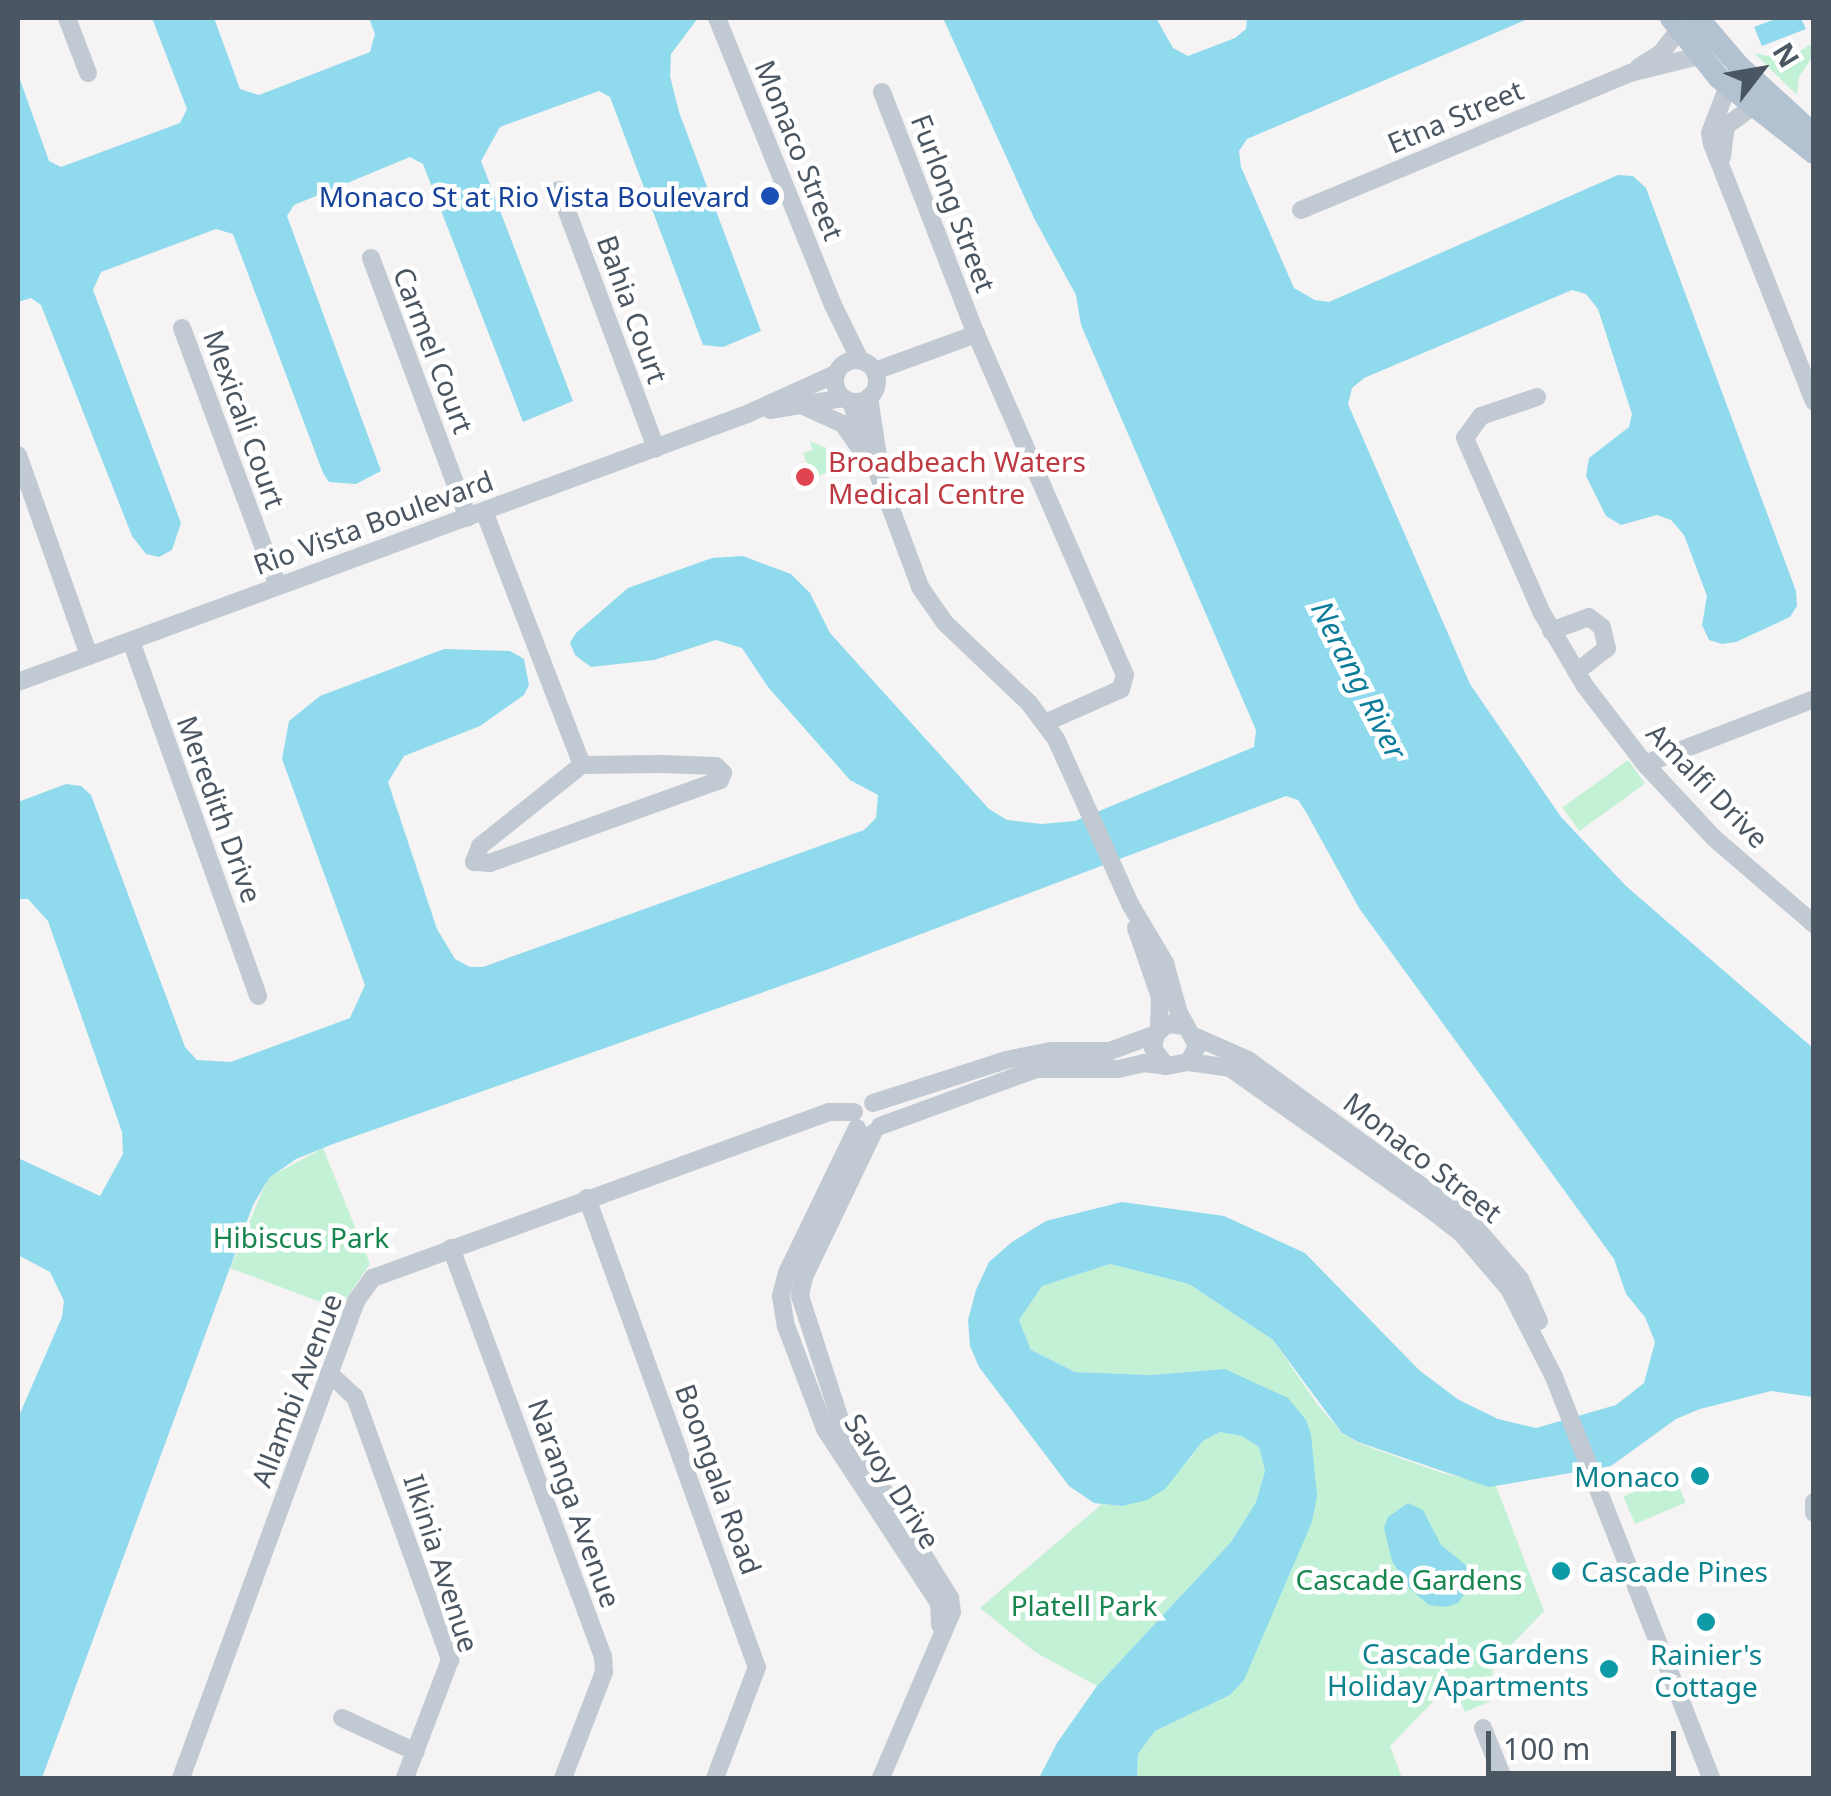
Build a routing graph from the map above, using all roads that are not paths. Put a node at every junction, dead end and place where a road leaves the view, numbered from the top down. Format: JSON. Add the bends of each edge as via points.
{"nodes":[{"id":1,"x":67,"y":18,"type":"edge"},
{"id":2,"x":1682,"y":22,"type":"edge"},
{"id":3,"x":719,"y":24,"type":"edge"},
{"id":4,"x":1699,"y":56,"type":"junction"},
{"id":5,"x":88,"y":73,"type":"dead end"},
{"id":6,"x":1630,"y":73,"type":"junction"},
{"id":7,"x":882,"y":92,"type":"dead end"},
{"id":8,"x":1741,"y":96,"type":"junction"},
{"id":9,"x":1814,"y":135,"type":"edge"},
{"id":10,"x":1814,"y":153,"type":"edge"},
{"id":11,"x":1723,"y":162,"type":"junction"},
{"id":12,"x":559,"y":190,"type":"dead end"},
{"id":13,"x":1301,"y":210,"type":"dead end"},
{"id":14,"x":370,"y":258,"type":"dead end"},
{"id":15,"x":182,"y":328,"type":"dead end"},
{"id":16,"x":976,"y":334,"type":"junction"},
{"id":17,"x":854,"y":367,"type":"junction"},
{"id":18,"x":1537,"y":397,"type":"dead end"},
{"id":19,"x":854,"y":399,"type":"junction"},
{"id":20,"x":1814,"y":402,"type":"edge"},
{"id":21,"x":799,"y":404,"type":"junction"},
{"id":22,"x":747,"y":414,"type":"junction"},
{"id":23,"x":656,"y":448,"type":"junction"},
{"id":24,"x":867,"y":454,"type":"junction"},
{"id":25,"x":18,"y":455,"type":"edge"},
{"id":26,"x":884,"y":493,"type":"junction"},
{"id":27,"x":476,"y":514,"type":"junction"},
{"id":28,"x":278,"y":586,"type":"junction"},
{"id":29,"x":1551,"y":631,"type":"junction"},
{"id":30,"x":131,"y":641,"type":"junction"},
{"id":31,"x":89,"y":656,"type":"junction"},
{"id":32,"x":1576,"y":672,"type":"junction"},
{"id":33,"x":18,"y":682,"type":"edge"},
{"id":34,"x":1814,"y":700,"type":"edge"},
{"id":35,"x":1070,"y":714,"type":"junction"},
{"id":36,"x":1045,"y":723,"type":"junction"},
{"id":37,"x":1066,"y":757,"type":"junction"},
{"id":38,"x":662,"y":764,"type":"junction"},
{"id":39,"x":1645,"y":764,"type":"junction"},
{"id":40,"x":582,"y":765,"type":"junction"},
{"id":41,"x":670,"y":798,"type":"junction"},
{"id":42,"x":517,"y":818,"type":"junction"},
{"id":43,"x":534,"y":847,"type":"junction"},
{"id":44,"x":1130,"y":904,"type":"junction"},
{"id":45,"x":1814,"y":924,"type":"edge"},
{"id":46,"x":258,"y":996,"type":"dead end"},
{"id":47,"x":1157,"y":1032,"type":"junction"},
{"id":48,"x":1191,"y":1032,"type":"junction"},
{"id":49,"x":1189,"y":1062,"type":"junction"},
{"id":50,"x":1166,"y":1066,"type":"junction"},
{"id":51,"x":1262,"y":1081,"type":"junction"},
{"id":52,"x":866,"y":1124,"type":"junction"},
{"id":53,"x":587,"y":1198,"type":"junction"},
{"id":54,"x":451,"y":1248,"type":"junction"},
{"id":55,"x":330,"y":1372,"type":"junction"},
{"id":56,"x":1814,"y":1502,"type":"edge"},
{"id":57,"x":1814,"y":1514,"type":"edge"},
{"id":58,"x":342,"y":1718,"type":"dead end"},
{"id":59,"x":1483,"y":1728,"type":"dead end"},
{"id":60,"x":416,"y":1752,"type":"junction"},
{"id":61,"x":181,"y":1778,"type":"edge"},
{"id":62,"x":405,"y":1778,"type":"edge"},
{"id":63,"x":563,"y":1778,"type":"edge"},
{"id":64,"x":715,"y":1778,"type":"edge"},
{"id":65,"x":882,"y":1778,"type":"edge"},
{"id":66,"x":1503,"y":1778,"type":"edge"},
{"id":67,"x":1712,"y":1778,"type":"edge"}],
"edges":[{"from":1,"to":5,"type":"street"},
{"from":2,"to":4,"type":"main road"},
{"from":2,"to":6,"type":"street","name":"Etna Street","via":[[1661,52]]},
{"from":2,"to":8,"type":"main road"},
{"from":3,"to":17,"type":"street","name":"Monaco Street"},
{"from":4,"to":6,"type":"street","name":"Etna Street"},
{"from":4,"to":8,"type":"main road"},
{"from":6,"to":13,"type":"street","name":"Etna Street"},
{"from":7,"to":16,"type":"street","name":"Furlong Street"},
{"from":8,"to":9,"type":"main road"},
{"from":8,"to":10,"type":"main road"},
{"from":8,"to":11,"type":"street","via":[[1721,141]]},
{"from":8,"to":11,"type":"street","via":[[1710,133]]},
{"from":11,"to":20,"type":"street"},
{"from":12,"to":23,"type":"street","name":"Bahia Court"},
{"from":14,"to":27,"type":"street","name":"Carmel Court"},
{"from":15,"to":28,"type":"street","name":"Mexicali Court"},
{"from":16,"to":17,"type":"street","name":"Rio Vista Boulevard"},
{"from":16,"to":35,"type":"street","name":"Furlong Street","via":[[1125,675],[1121,689]]},
{"from":17,"to":19,"type":"street","name":"Monaco Street"},
{"from":17,"to":19,"type":"street","via":[[877,385]]},
{"from":17,"to":22,"type":"street","name":"Rio Vista Boulevard"},
{"from":18,"to":29,"type":"street","name":"Amalfi Drive","via":[[1481,416],[1465,438]]},
{"from":19,"to":21,"type":"street","name":"Rio Vista Boulevard"},
{"from":19,"to":24,"type":"street"},
{"from":19,"to":26,"type":"street"},
{"from":21,"to":22,"type":"street","name":"Rio Vista Boulevard"},
{"from":21,"to":24,"type":"street","via":[[843,424]]},
{"from":22,"to":23,"type":"street","name":"Rio Vista Boulevard"},
{"from":23,"to":27,"type":"street","name":"Rio Vista Boulevard"},
{"from":24,"to":26,"type":"street"},
{"from":25,"to":31,"type":"street"},
{"from":26,"to":36,"type":"street","via":[[910,569],[934,608]]},
{"from":27,"to":28,"type":"street","name":"Rio Vista Boulevard"},
{"from":27,"to":40,"type":"street","name":"Carmel Court"},
{"from":28,"to":30,"type":"street","name":"Rio Vista Boulevard"},
{"from":29,"to":32,"type":"street","name":"Amalfi Drive"},
{"from":29,"to":32,"type":"street","via":[[1589,617],[1601,625],[1607,648]]},
{"from":30,"to":31,"type":"street","name":"Rio Vista Boulevard"},
{"from":30,"to":46,"type":"street","name":"Meredith Drive"},
{"from":31,"to":33,"type":"street","name":"Rio Vista Boulevard"},
{"from":32,"to":39,"type":"street","name":"Amalfi Drive"},
{"from":34,"to":39,"type":"street"},
{"from":35,"to":36,"type":"street","name":"Furlong Street"},
{"from":35,"to":37,"type":"street","via":[[1063,731]]},
{"from":36,"to":37,"type":"street"},
{"from":37,"to":44,"type":"street"},
{"from":38,"to":40,"type":"street"},
{"from":38,"to":41,"type":"street"},
{"from":38,"to":41,"type":"street","via":[[716,766],[723,773],[720,780]]},
{"from":39,"to":45,"type":"street","name":"Amalfi Drive","via":[[1714,838]]},
{"from":40,"to":42,"type":"street"},
{"from":41,"to":43,"type":"street"},
{"from":42,"to":43,"type":"street"},
{"from":42,"to":43,"type":"street","via":[[480,846],[474,862],[484,865]]},
{"from":44,"to":47,"type":"street","via":[[1160,997]]},
{"from":44,"to":48,"type":"street","via":[[1164,963]]},
{"from":47,"to":48,"type":"street","via":[[1177,1023]]},
{"from":47,"to":50,"type":"street","via":[[1152,1048]]},
{"from":47,"to":52,"type":"street","via":[[1110,1051],[1051,1051],[1006,1060],[873,1104],[882,1114]]},
{"from":48,"to":49,"type":"street","via":[[1197,1046]]},
{"from":48,"to":51,"type":"street","name":"Monaco Street","via":[[1248,1060]]},
{"from":49,"to":50,"type":"street"},
{"from":49,"to":51,"type":"street","name":"Monaco Street"},
{"from":50,"to":52,"type":"street","via":[[1037,1069]]},
{"from":51,"to":67,"type":"street","name":"Monaco Street","via":[[1439,1196],[1481,1232],[1520,1280]]},
{"from":52,"to":53,"type":"street","name":"Allambi Avenue","via":[[828,1112]]},
{"from":52,"to":65,"type":"street","name":"Savoy Drive","via":[[800,1296],[842,1422],[950,1598],[952,1612]]},
{"from":53,"to":54,"type":"street","name":"Allambi Avenue"},
{"from":53,"to":64,"type":"street","name":"Boongala Road","via":[[756,1667]]},
{"from":54,"to":55,"type":"street","name":"Allambi Avenue","via":[[373,1278],[356,1301]]},
{"from":54,"to":63,"type":"street","name":"Naranga Avenue","via":[[602,1656],[604,1672]]},
{"from":55,"to":60,"type":"street","name":"Ilkinia Avenue","via":[[355,1397],[450,1660]]},
{"from":55,"to":61,"type":"street","name":"Allambi Avenue"},
{"from":56,"to":57,"type":"street"},
{"from":58,"to":60,"type":"street"},
{"from":59,"to":66,"type":"street"},
{"from":60,"to":62,"type":"street","name":"Ilkinia Avenue"}]}
